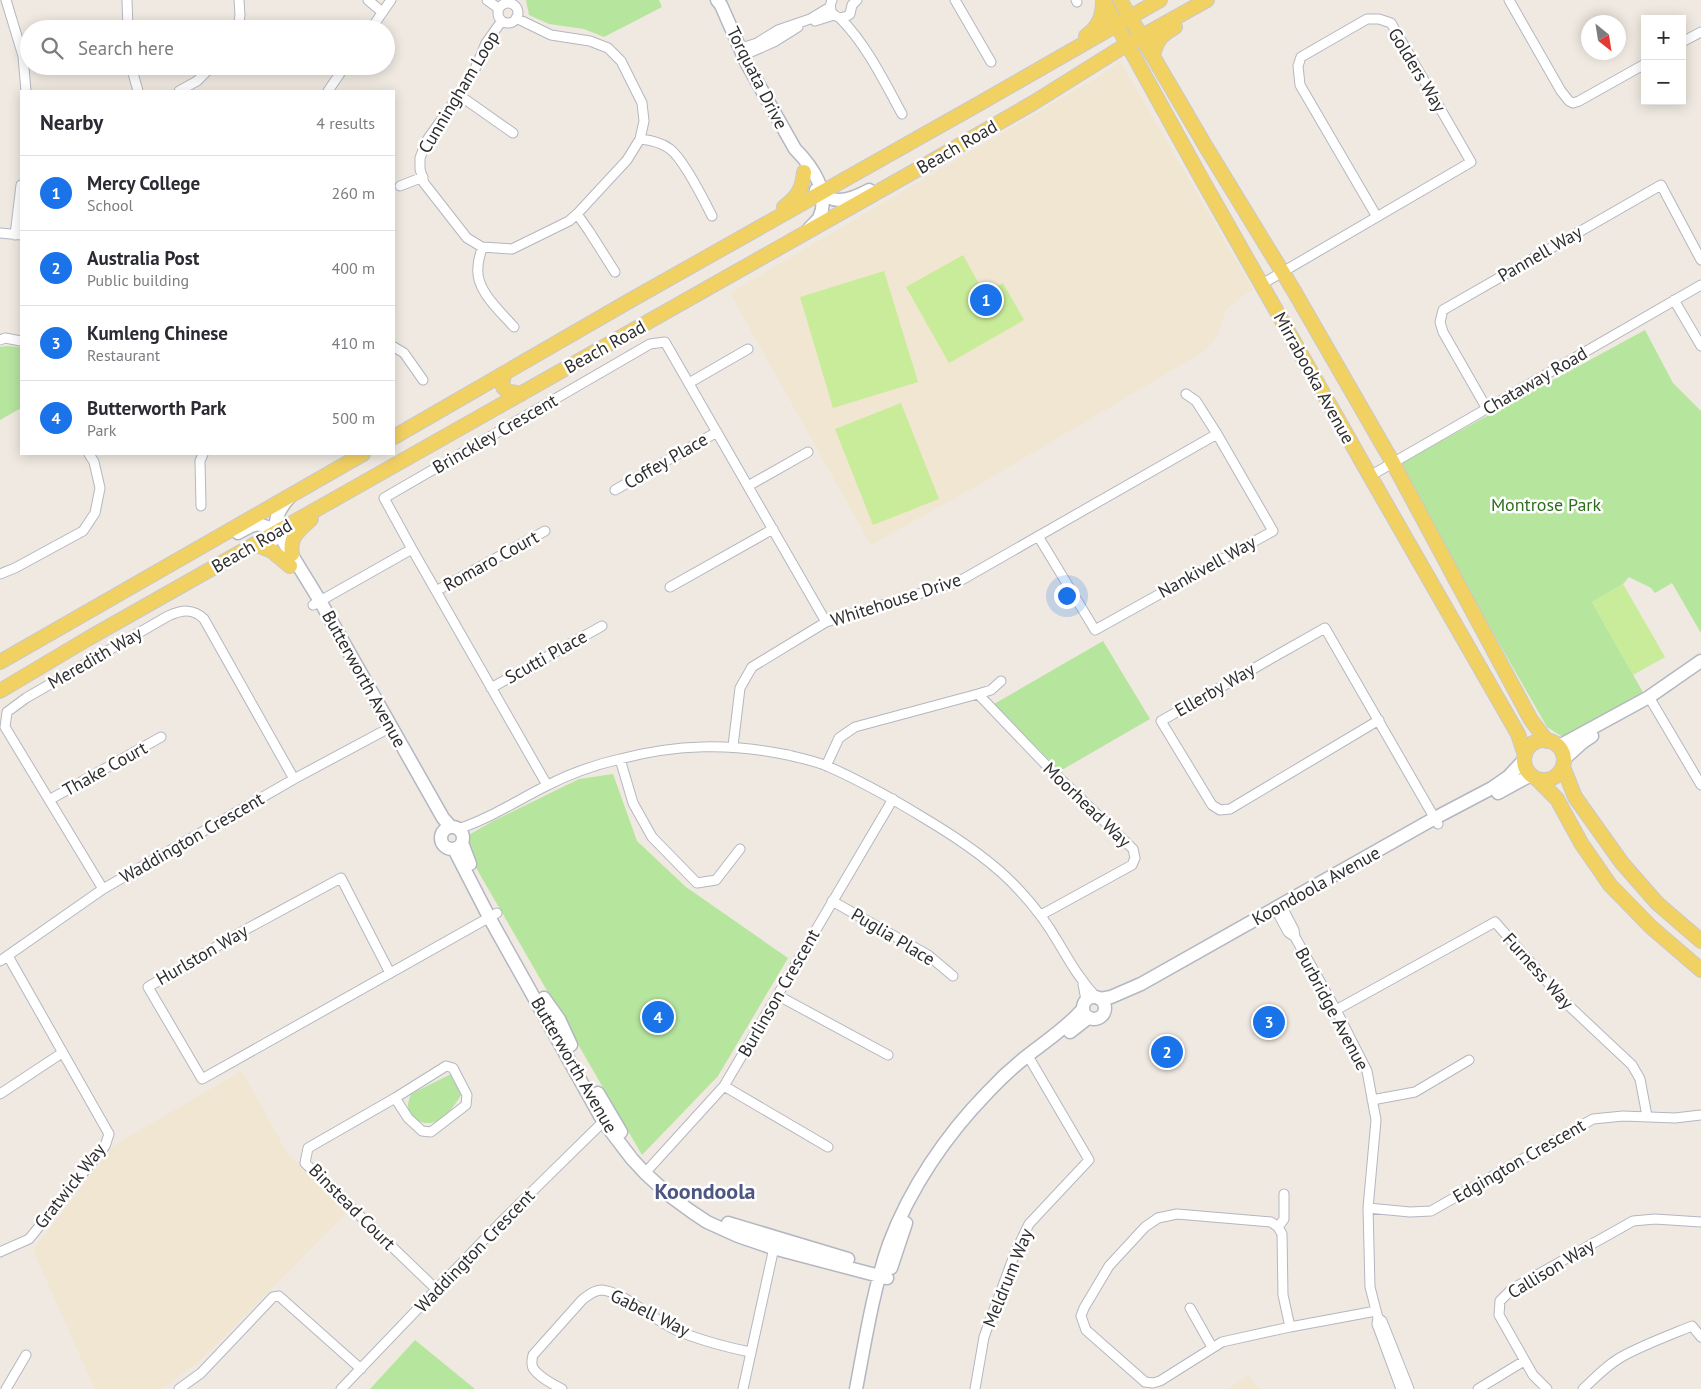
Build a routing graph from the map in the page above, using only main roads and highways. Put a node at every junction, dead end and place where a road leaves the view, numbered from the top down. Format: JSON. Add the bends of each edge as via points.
{"nodes":[{"id":1,"x":1103,"y":0,"type":"edge"},
{"id":2,"x":1120,"y":0,"type":"edge"},
{"id":3,"x":1137,"y":0,"type":"edge"},
{"id":4,"x":1207,"y":0,"type":"edge"},
{"id":5,"x":1215,"y":0,"type":"edge"},
{"id":6,"x":1157,"y":2,"type":"edge"},
{"id":7,"x":1130,"y":17,"type":"junction"},
{"id":8,"x":1117,"y":24,"type":"junction"},
{"id":9,"x":1141,"y":37,"type":"junction"},
{"id":10,"x":1128,"y":45,"type":"junction"},
{"id":11,"x":1113,"y":53,"type":"junction"},
{"id":12,"x":1153,"y":56,"type":"junction"},
{"id":13,"x":1046,"y":66,"type":"junction"},
{"id":14,"x":1186,"y":151,"type":"junction"},
{"id":15,"x":804,"y":172,"type":"road end"},
{"id":16,"x":751,"y":232,"type":"junction"},
{"id":17,"x":505,"y":373,"type":"junction"},
{"id":18,"x":521,"y":394,"type":"junction"},
{"id":19,"x":395,"y":436,"type":"edge"},
{"id":20,"x":361,"y":455,"type":"edge"},
{"id":21,"x":326,"y":505,"type":"junction"},
{"id":22,"x":255,"y":544,"type":"junction"},
{"id":23,"x":0,"y":662,"type":"edge"},
{"id":24,"x":0,"y":691,"type":"edge"},
{"id":25,"x":1558,"y":753,"type":"junction"},
{"id":26,"x":1525,"y":758,"type":"junction"},
{"id":27,"x":1534,"y":777,"type":"junction"},
{"id":28,"x":1701,"y":941,"type":"edge"},
{"id":29,"x":1701,"y":970,"type":"edge"}],
"edges":[{"from":1,"to":8,"type":"main road","name":"Mirrabooka Avenue"},
{"from":1,"to":13,"type":"main road","via":[[1100,21],[1092,32],[1062,51]]},
{"from":2,"to":7,"type":"main road","name":"Mirrabooka Avenue"},
{"from":3,"to":6,"type":"main road"},
{"from":4,"to":9,"type":"main road","name":"Beach Road"},
{"from":5,"to":12,"type":"main road","via":[[1209,7],[1163,34],[1156,43]]},
{"from":6,"to":7,"type":"main road","name":"Beach Road"},
{"from":7,"to":8,"type":"main road","name":"Beach Road"},
{"from":7,"to":9,"type":"main road","name":"Mirrabooka Avenue"},
{"from":8,"to":10,"type":"main road","name":"Mirrabooka Avenue"},
{"from":8,"to":13,"type":"main road","name":"Beach Road"},
{"from":9,"to":10,"type":"main road","name":"Beach Road"},
{"from":9,"to":12,"type":"main road","name":"Mirrabooka Avenue"},
{"from":10,"to":11,"type":"main road","name":"Beach Road"},
{"from":10,"to":14,"type":"main road","name":"Mirrabooka Avenue"},
{"from":11,"to":14,"type":"main road","via":[[1137,71]]},
{"from":11,"to":18,"type":"main road","name":"Beach Road","via":[[1033,103]]},
{"from":12,"to":25,"type":"main road","name":"Mirrabooka Avenue","via":[[1393,463],[1531,720]]},
{"from":13,"to":16,"type":"main road","name":"Beach Road"},
{"from":14,"to":26,"type":"main road","name":"Mirrabooka Avenue","via":[[1518,734]]},
{"from":15,"to":16,"type":"main road","via":[[802,186],[796,196]]},
{"from":16,"to":17,"type":"main road","name":"Beach Road"},
{"from":17,"to":18,"type":"main road","via":[[502,386],[506,391]]},
{"from":17,"to":19,"type":"main road","name":"Beach Road"},
{"from":18,"to":21,"type":"main road","name":"Beach Road"},
{"from":20,"to":23,"type":"main road","name":"Beach Road"},
{"from":21,"to":22,"type":"main road","name":"Beach Road"},
{"from":21,"to":22,"type":"main road","via":[[292,540],[291,560]]},
{"from":22,"to":24,"type":"main road","name":"Beach Road"},
{"from":25,"to":26,"type":"main road","via":[[1536,742],[1527,750]]},
{"from":25,"to":27,"type":"main road","via":[[1560,773],[1550,780]]},
{"from":25,"to":28,"type":"main road","name":"Mirrabooka Avenue","via":[[1575,797],[1622,863],[1657,902]]},
{"from":26,"to":27,"type":"main road","name":"Mirrabooka Avenue","via":[[1527,771]]},
{"from":27,"to":29,"type":"main road","name":"Mirrabooka Avenue","via":[[1556,799],[1610,885],[1651,927]]}]}
